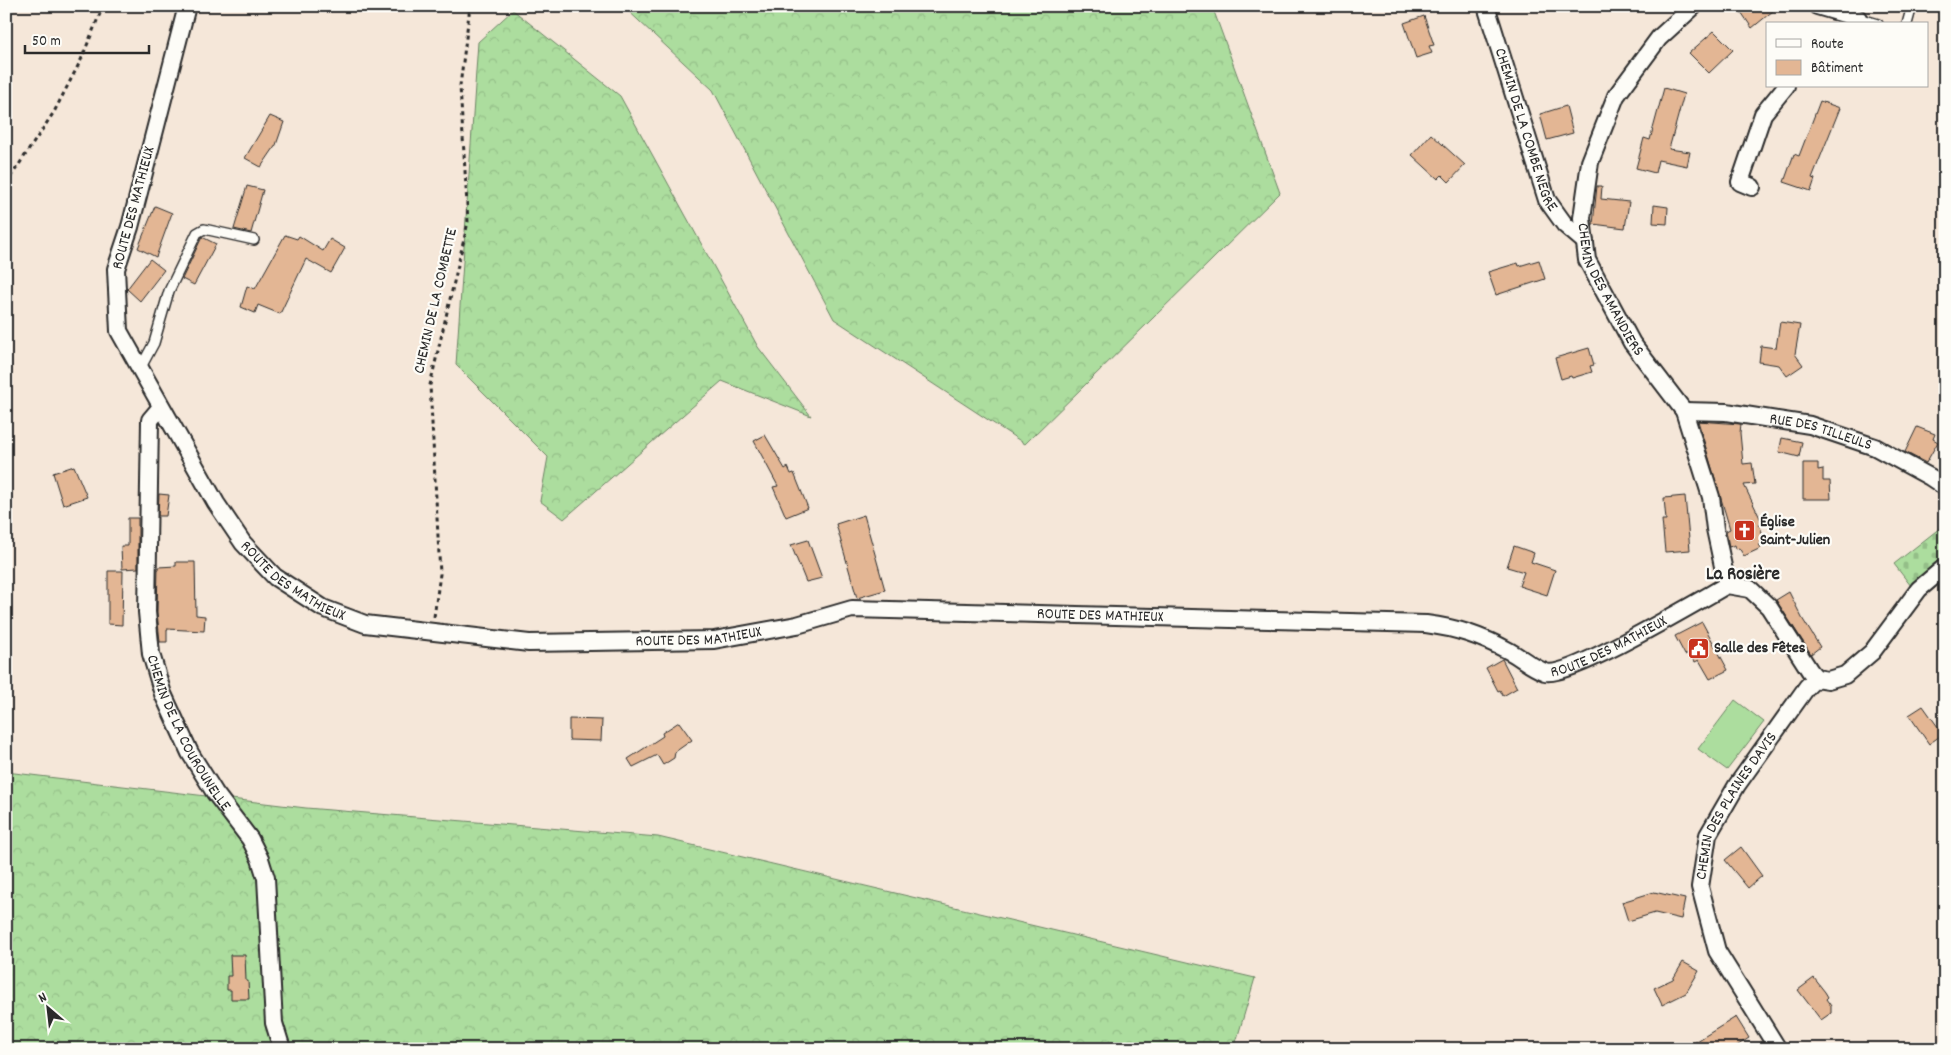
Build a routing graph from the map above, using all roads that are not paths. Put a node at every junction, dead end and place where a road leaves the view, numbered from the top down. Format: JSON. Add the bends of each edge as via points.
{"nodes":[{"id":1,"x":187,"y":6,"type":"edge"},
{"id":2,"x":1486,"y":6,"type":"edge"},
{"id":3,"x":1694,"y":6,"type":"edge"},
{"id":4,"x":1817,"y":6,"type":"edge"},
{"id":5,"x":1912,"y":6,"type":"edge"},
{"id":6,"x":1855,"y":21,"type":"edge"},
{"id":7,"x":1908,"y":22,"type":"edge"},
{"id":8,"x":1784,"y":88,"type":"edge"},
{"id":9,"x":1752,"y":187,"type":"dead end"},
{"id":10,"x":254,"y":240,"type":"dead end"},
{"id":11,"x":1585,"y":242,"type":"junction"},
{"id":12,"x":140,"y":369,"type":"junction"},
{"id":13,"x":161,"y":407,"type":"junction"},
{"id":14,"x":1684,"y":411,"type":"junction"},
{"id":15,"x":1945,"y":487,"type":"edge"},
{"id":16,"x":1945,"y":566,"type":"edge"},
{"id":17,"x":1726,"y":585,"type":"junction"},
{"id":18,"x":1816,"y":678,"type":"junction"},
{"id":19,"x":282,"y":1049,"type":"edge"},
{"id":20,"x":1778,"y":1049,"type":"edge"}],
"edges":[{"from":1,"to":12,"type":"street","name":"ROUTE DES MATHIEUX","via":[[130,227],[116,269],[119,331]]},
{"from":2,"to":11,"type":"street","name":"CHEMIN DE LA COMBE NEGRE","via":[[1547,200],[1565,225]]},
{"from":3,"to":11,"type":"street","name":"CHEMIN DES AMANDIERS","via":[[1659,38],[1616,96],[1590,162],[1582,218]]},
{"from":4,"to":6,"type":"street"},
{"from":5,"to":7,"type":"lane"},
{"from":8,"to":9,"type":"street","via":[[1763,114],[1749,154],[1740,182]]},
{"from":10,"to":12,"type":"lane","via":[[204,228],[197,233],[169,290],[154,343]]},
{"from":11,"to":14,"type":"street","name":"CHEMIN DES AMANDIERS","via":[[1587,260],[1632,343]]},
{"from":12,"to":13,"type":"street","name":"ROUTE DES MATHIEUX"},
{"from":13,"to":17,"type":"street","name":"ROUTE DES MATHIEUX","via":[[216,503],[243,543],[275,577],[323,608],[365,624],[432,632],[529,643],[714,640],[797,625],[852,609],[1426,624],[1471,634],[1548,673],[1573,667],[1648,630]]},
{"from":13,"to":19,"type":"street","name":"CHEMIN DE LA COUROUNELLE","via":[[150,420],[148,612],[151,654],[163,694],[190,753],[250,839],[260,859],[266,878],[274,1023]]},
{"from":14,"to":15,"type":"street","name":"RUE DES TILLEULS","via":[[1726,412],[1810,425],[1875,447]]},
{"from":14,"to":17,"type":"street","name":"CHEMIN DES AMANDIERS","via":[[1711,497]]},
{"from":16,"to":18,"type":"street","via":[[1919,589],[1872,652],[1845,675],[1828,680]]},
{"from":17,"to":18,"type":"street","via":[[1750,589],[1769,608]]},
{"from":18,"to":20,"type":"street","name":"CHEMIN DES PLAINES DAVIS","via":[[1737,785],[1708,835],[1700,887],[1717,952]]}]}
